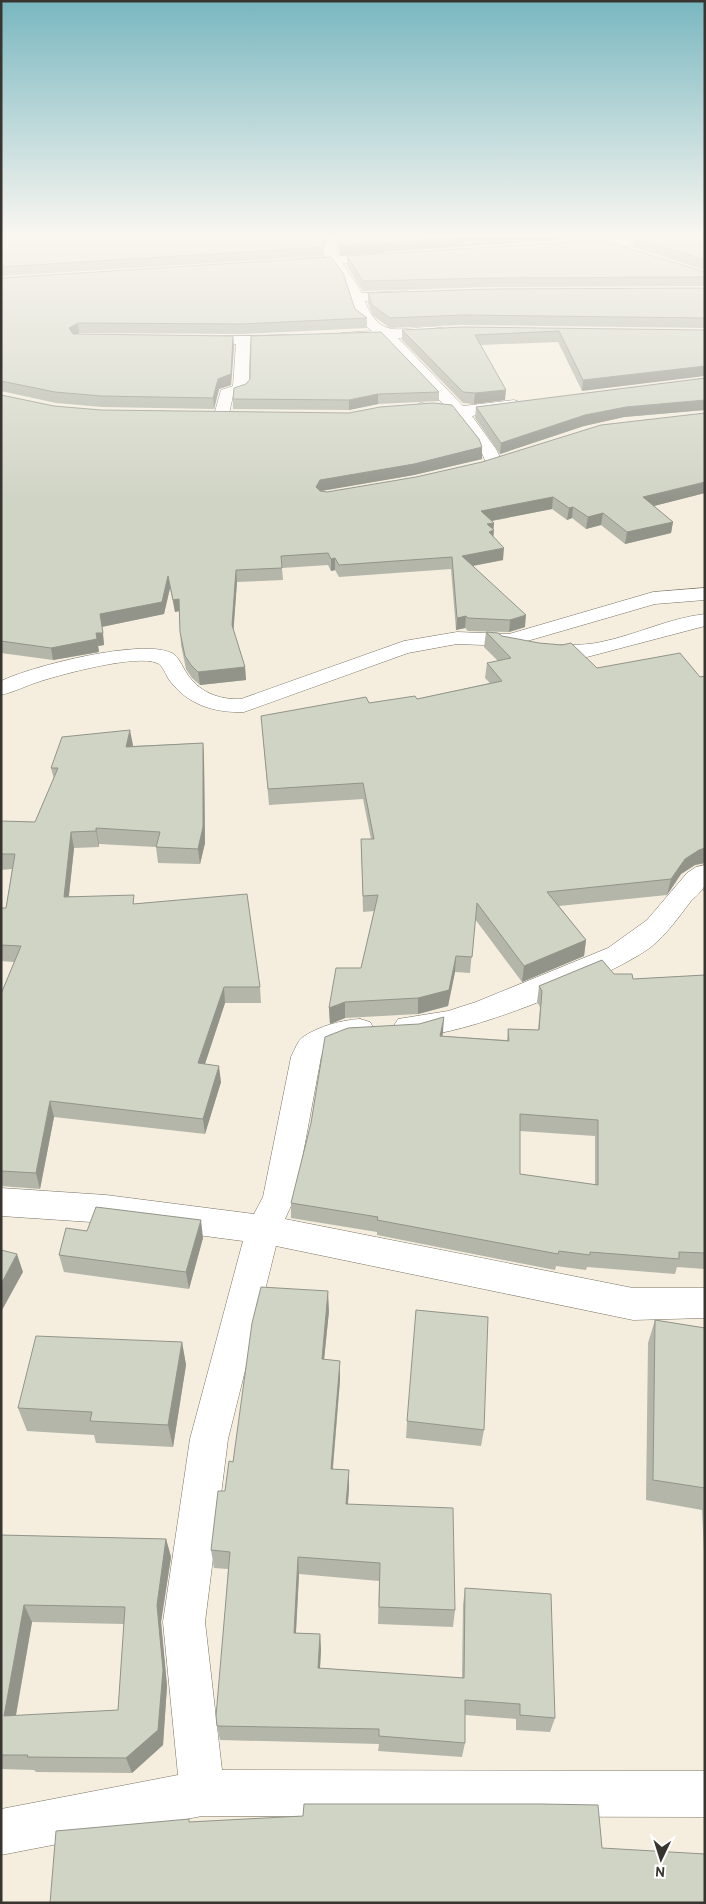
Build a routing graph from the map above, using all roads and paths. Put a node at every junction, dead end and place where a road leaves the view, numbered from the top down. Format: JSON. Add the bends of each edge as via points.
{"nodes":[{"id":1,"x":371,"y":323,"type":"edge"},
{"id":2,"x":452,"y":331,"type":"edge"},
{"id":3,"x":386,"y":334,"type":"junction"},
{"id":4,"x":332,"y":337,"type":"edge"},
{"id":5,"x":299,"y":338,"type":"edge"},
{"id":6,"x":185,"y":340,"type":"edge"},
{"id":7,"x":243,"y":340,"type":"junction"},
{"id":8,"x":534,"y":402,"type":"edge"},
{"id":9,"x":403,"y":410,"type":"edge"},
{"id":10,"x":458,"y":411,"type":"junction"},
{"id":11,"x":202,"y":416,"type":"edge"},
{"id":12,"x":222,"y":416,"type":"junction"},
{"id":13,"x":241,"y":416,"type":"edge"},
{"id":14,"x":510,"y":458,"type":"edge"},
{"id":15,"x":494,"y":463,"type":"junction"},
{"id":16,"x":476,"y":468,"type":"edge"},
{"id":17,"x":705,"y":594,"type":"edge"},
{"id":18,"x":705,"y":620,"type":"edge"},
{"id":19,"x":492,"y":641,"type":"junction"},
{"id":20,"x":1,"y":690,"type":"edge"},
{"id":21,"x":705,"y":873,"type":"edge"},
{"id":22,"x":1,"y":1202,"type":"edge"},
{"id":23,"x":263,"y":1229,"type":"junction"},
{"id":24,"x":705,"y":1303,"type":"edge"},
{"id":25,"x":202,"y":1793,"type":"junction"},
{"id":26,"x":705,"y":1794,"type":"edge"},
{"id":27,"x":1,"y":1832,"type":"edge"}],
"edges":[{"from":1,"to":3,"type":"street"},
{"from":2,"to":3,"type":"street"},
{"from":3,"to":4,"type":"street"},
{"from":3,"to":10,"type":"street"},
{"from":5,"to":7,"type":"street"},
{"from":6,"to":7,"type":"street"},
{"from":7,"to":12,"type":"street","via":[[241,389],[226,393]]},
{"from":8,"to":10,"type":"street"},
{"from":9,"to":10,"type":"street","via":[[442,407]]},
{"from":10,"to":15,"type":"street","via":[[478,434]]},
{"from":11,"to":12,"type":"street"},
{"from":12,"to":13,"type":"street"},
{"from":14,"to":15,"type":"street"},
{"from":15,"to":16,"type":"street"},
{"from":17,"to":19,"type":"street","via":[[653,598],[539,633]]},
{"from":18,"to":19,"type":"street","via":[[679,624],[608,648],[578,653],[530,651]]},
{"from":19,"to":20,"type":"street","via":[[451,638],[404,647],[237,706],[222,706],[199,698],[168,661],[153,656],[134,655],[93,662],[38,676]]},
{"from":21,"to":23,"type":"street","via":[[691,882],[651,932],[629,950],[586,969],[498,1006],[452,1019],[418,1027],[345,1031],[312,1045],[297,1094],[279,1196]]},
{"from":22,"to":23,"type":"street","via":[[106,1209]]},
{"from":23,"to":24,"type":"street","via":[[632,1304]]},
{"from":23,"to":25,"type":"street","via":[[209,1439],[184,1622]]},
{"from":25,"to":26,"type":"street"},
{"from":25,"to":27,"type":"street"}]}
